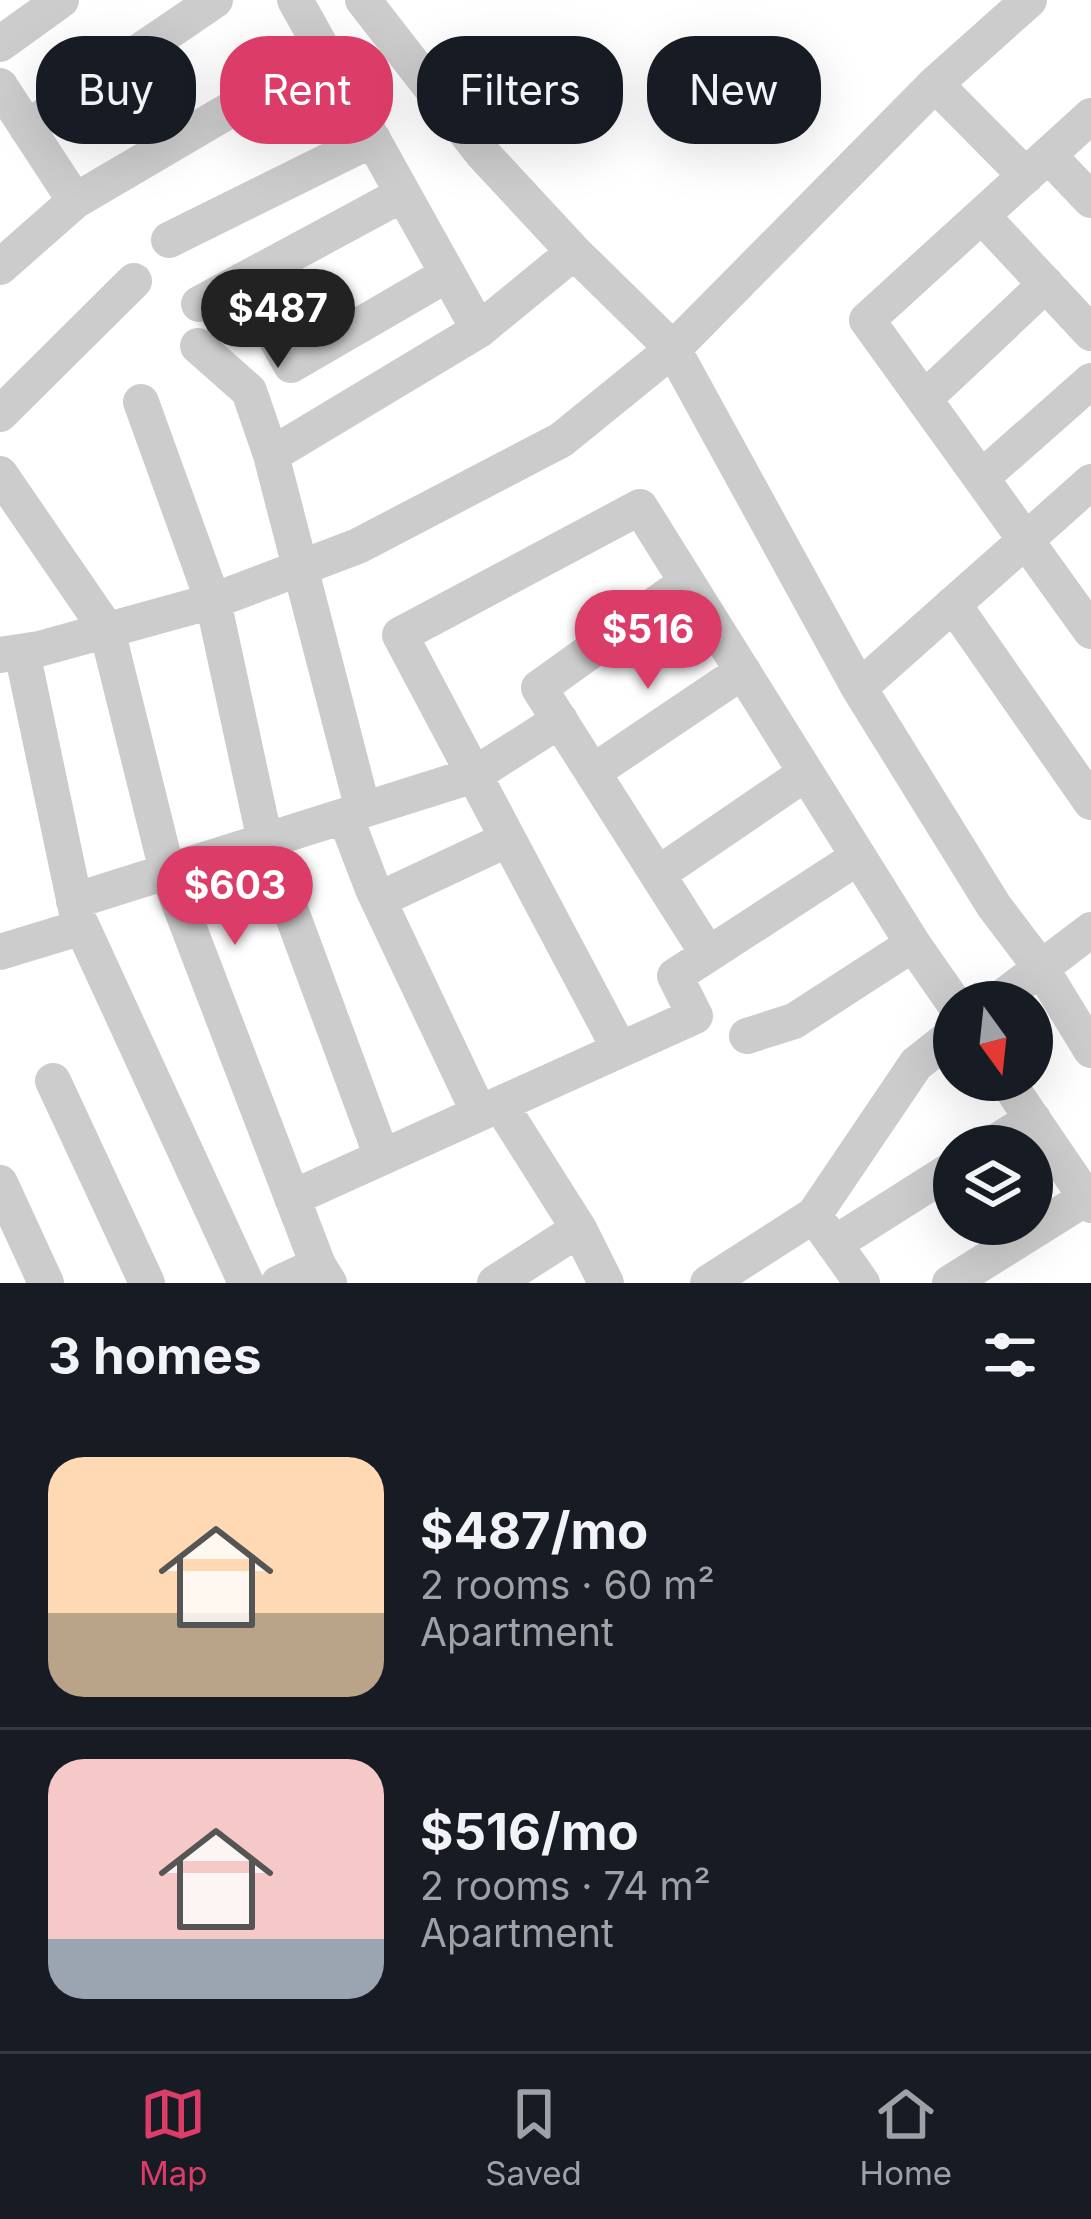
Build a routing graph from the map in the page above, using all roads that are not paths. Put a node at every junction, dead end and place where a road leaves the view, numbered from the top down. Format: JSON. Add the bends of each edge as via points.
{"nodes":[{"id":1,"x":61,"y":0,"type":"edge"},
{"id":2,"x":215,"y":0,"type":"edge"},
{"id":3,"x":295,"y":0,"type":"edge"},
{"id":4,"x":363,"y":0,"type":"edge"},
{"id":5,"x":1029,"y":0,"type":"edge"},
{"id":6,"x":316,"y":36,"type":"edge"},
{"id":7,"x":0,"y":44,"type":"edge"},
{"id":8,"x":935,"y":85,"type":"junction"},
{"id":9,"x":0,"y":86,"type":"edge"},
{"id":10,"x":220,"y":116,"type":"edge"},
{"id":11,"x":1091,"y":116,"type":"edge"},
{"id":12,"x":27,"y":128,"type":"junction"},
{"id":13,"x":365,"y":144,"type":"edge"},
{"id":14,"x":375,"y":144,"type":"edge"},
{"id":15,"x":1037,"y":166,"type":"junction"},
{"id":16,"x":403,"y":194,"type":"junction"},
{"id":17,"x":1091,"y":200,"type":"edge"},
{"id":18,"x":74,"y":201,"type":"junction"},
{"id":19,"x":982,"y":215,"type":"junction"},
{"id":20,"x":169,"y":240,"type":"dead end"},
{"id":21,"x":574,"y":252,"type":"junction"},
{"id":22,"x":0,"y":267,"type":"edge"},
{"id":23,"x":448,"y":274,"type":"junction"},
{"id":24,"x":243,"y":280,"type":"junction"},
{"id":25,"x":134,"y":281,"type":"dead end"},
{"id":26,"x":1046,"y":284,"type":"junction"},
{"id":27,"x":199,"y":304,"type":"dead end"},
{"id":28,"x":478,"y":330,"type":"junction"},
{"id":29,"x":1091,"y":333,"type":"edge"},
{"id":30,"x":198,"y":346,"type":"dead end"},
{"id":31,"x":673,"y":349,"type":"junction"},
{"id":32,"x":1091,"y":380,"type":"edge"},
{"id":33,"x":924,"y":399,"type":"junction"},
{"id":34,"x":141,"y":402,"type":"dead end"},
{"id":35,"x":0,"y":414,"type":"edge"},
{"id":36,"x":271,"y":454,"type":"junction"},
{"id":37,"x":0,"y":474,"type":"edge"},
{"id":38,"x":981,"y":478,"type":"junction"},
{"id":39,"x":1091,"y":482,"type":"edge"},
{"id":40,"x":1025,"y":540,"type":"junction"},
{"id":41,"x":302,"y":568,"type":"junction"},
{"id":42,"x":687,"y":582,"type":"junction"},
{"id":43,"x":213,"y":601,"type":"junction"},
{"id":44,"x":953,"y":604,"type":"junction"},
{"id":45,"x":107,"y":630,"type":"junction"},
{"id":46,"x":1091,"y":631,"type":"edge"},
{"id":47,"x":6,"y":654,"type":"edge"},
{"id":48,"x":742,"y":671,"type":"junction"},
{"id":49,"x":859,"y":688,"type":"junction"},
{"id":50,"x":560,"y":720,"type":"junction"},
{"id":51,"x":592,"y":772,"type":"junction"},
{"id":52,"x":806,"y":773,"type":"junction"},
{"id":53,"x":474,"y":776,"type":"junction"},
{"id":54,"x":1091,"y":802,"type":"edge"},
{"id":55,"x":354,"y":813,"type":"junction"},
{"id":56,"x":508,"y":839,"type":"junction"},
{"id":57,"x":265,"y":841,"type":"junction"},
{"id":58,"x":859,"y":857,"type":"junction"},
{"id":59,"x":167,"y":871,"type":"junction"},
{"id":60,"x":658,"y":874,"type":"junction"},
{"id":61,"x":378,"y":900,"type":"junction"},
{"id":62,"x":78,"y":914,"type":"junction"},
{"id":63,"x":1091,"y":930,"type":"edge"},
{"id":64,"x":913,"y":944,"type":"junction"},
{"id":65,"x":0,"y":952,"type":"edge"},
{"id":66,"x":708,"y":954,"type":"junction"},
{"id":67,"x":1041,"y":968,"type":"junction"},
{"id":68,"x":939,"y":981,"type":"edge"},
{"id":69,"x":1024,"y":981,"type":"edge"},
{"id":70,"x":747,"y":1036,"type":"dead end"},
{"id":71,"x":620,"y":1050,"type":"junction"},
{"id":72,"x":1091,"y":1050,"type":"edge"},
{"id":73,"x":933,"y":1051,"type":"edge"},
{"id":74,"x":53,"y":1081,"type":"dead end"},
{"id":75,"x":1021,"y":1101,"type":"edge"},
{"id":76,"x":489,"y":1109,"type":"junction"},
{"id":77,"x":1033,"y":1119,"type":"junction"},
{"id":78,"x":1023,"y":1125,"type":"edge"},
{"id":79,"x":382,"y":1157,"type":"junction"},
{"id":80,"x":933,"y":1178,"type":"edge"},
{"id":81,"x":0,"y":1183,"type":"edge"},
{"id":82,"x":292,"y":1198,"type":"junction"},
{"id":83,"x":1089,"y":1202,"type":"edge"},
{"id":84,"x":579,"y":1229,"type":"junction"},
{"id":85,"x":824,"y":1229,"type":"junction"},
{"id":86,"x":324,"y":1274,"type":"edge"},
{"id":87,"x":46,"y":1283,"type":"edge"},
{"id":88,"x":147,"y":1283,"type":"edge"},
{"id":89,"x":246,"y":1283,"type":"edge"},
{"id":90,"x":279,"y":1283,"type":"edge"},
{"id":91,"x":495,"y":1283,"type":"edge"},
{"id":92,"x":606,"y":1283,"type":"edge"},
{"id":93,"x":708,"y":1283,"type":"edge"},
{"id":94,"x":862,"y":1283,"type":"edge"},
{"id":95,"x":950,"y":1283,"type":"edge"}],
"edges":[{"from":1,"to":7,"type":"street"},
{"from":2,"to":12,"type":"street"},
{"from":3,"to":6,"type":"street"},
{"from":4,"to":21,"type":"street","via":[[482,153]]},
{"from":5,"to":8,"type":"street"},
{"from":8,"to":15,"type":"street"},
{"from":8,"to":31,"type":"street"},
{"from":9,"to":12,"type":"street"},
{"from":10,"to":18,"type":"street"},
{"from":11,"to":15,"type":"street"},
{"from":12,"to":18,"type":"street"},
{"from":13,"to":20,"type":"street"},
{"from":14,"to":16,"type":"street"},
{"from":15,"to":17,"type":"street"},
{"from":15,"to":19,"type":"street"},
{"from":16,"to":23,"type":"street"},
{"from":16,"to":24,"type":"street"},
{"from":18,"to":22,"type":"street"},
{"from":19,"to":26,"type":"street"},
{"from":19,"to":33,"type":"street","via":[[867,320]]},
{"from":21,"to":28,"type":"street"},
{"from":21,"to":31,"type":"street"},
{"from":23,"to":24,"type":"street","via":[[291,364]]},
{"from":23,"to":28,"type":"street"},
{"from":24,"to":27,"type":"street"},
{"from":25,"to":35,"type":"street"},
{"from":26,"to":29,"type":"street"},
{"from":26,"to":33,"type":"street"},
{"from":28,"to":36,"type":"street"},
{"from":30,"to":36,"type":"street","via":[[249,391]]},
{"from":31,"to":41,"type":"street","via":[[561,440]]},
{"from":31,"to":49,"type":"street"},
{"from":32,"to":38,"type":"street"},
{"from":33,"to":38,"type":"street"},
{"from":34,"to":43,"type":"street"},
{"from":36,"to":41,"type":"street"},
{"from":37,"to":45,"type":"street"},
{"from":38,"to":40,"type":"street"},
{"from":39,"to":40,"type":"street"},
{"from":40,"to":44,"type":"street"},
{"from":40,"to":46,"type":"street"},
{"from":41,"to":43,"type":"street"},
{"from":41,"to":55,"type":"street"},
{"from":42,"to":48,"type":"street"},
{"from":42,"to":50,"type":"street","via":[[539,688]]},
{"from":42,"to":53,"type":"street","via":[[640,507],[400,635]]},
{"from":43,"to":45,"type":"street"},
{"from":43,"to":57,"type":"street"},
{"from":44,"to":49,"type":"street"},
{"from":44,"to":54,"type":"street"},
{"from":45,"to":47,"type":"street"},
{"from":45,"to":59,"type":"street"},
{"from":47,"to":62,"type":"street"},
{"from":48,"to":51,"type":"street"},
{"from":48,"to":52,"type":"street"},
{"from":49,"to":67,"type":"street"},
{"from":50,"to":51,"type":"street"},
{"from":50,"to":53,"type":"street"},
{"from":51,"to":60,"type":"street"},
{"from":52,"to":58,"type":"street"},
{"from":52,"to":60,"type":"street"},
{"from":53,"to":55,"type":"street"},
{"from":53,"to":56,"type":"street"},
{"from":55,"to":57,"type":"street"},
{"from":55,"to":61,"type":"street"},
{"from":56,"to":61,"type":"street"},
{"from":56,"to":71,"type":"street"},
{"from":57,"to":59,"type":"street"},
{"from":57,"to":79,"type":"street"},
{"from":58,"to":64,"type":"street"},
{"from":58,"to":66,"type":"street"},
{"from":59,"to":62,"type":"street"},
{"from":59,"to":82,"type":"street"},
{"from":60,"to":66,"type":"street"},
{"from":61,"to":76,"type":"street"},
{"from":62,"to":65,"type":"street"},
{"from":62,"to":89,"type":"street"},
{"from":63,"to":67,"type":"street"},
{"from":64,"to":68,"type":"street"},
{"from":64,"to":70,"type":"street","via":[[794,1021]]},
{"from":66,"to":71,"type":"street","via":[[676,976],[695,1016]]},
{"from":67,"to":69,"type":"street"},
{"from":67,"to":72,"type":"street"},
{"from":71,"to":76,"type":"street"},
{"from":73,"to":85,"type":"street","via":[[916,1064]]},
{"from":74,"to":88,"type":"street"},
{"from":75,"to":77,"type":"street"},
{"from":76,"to":79,"type":"street"},
{"from":76,"to":84,"type":"street"},
{"from":77,"to":78,"type":"street"},
{"from":77,"to":83,"type":"street"},
{"from":79,"to":82,"type":"street"},
{"from":80,"to":85,"type":"street"},
{"from":81,"to":87,"type":"street"},
{"from":82,"to":86,"type":"street"},
{"from":83,"to":95,"type":"street"},
{"from":84,"to":91,"type":"street"},
{"from":84,"to":92,"type":"street"},
{"from":85,"to":93,"type":"street"},
{"from":85,"to":94,"type":"street"},
{"from":86,"to":90,"type":"street"}]}
